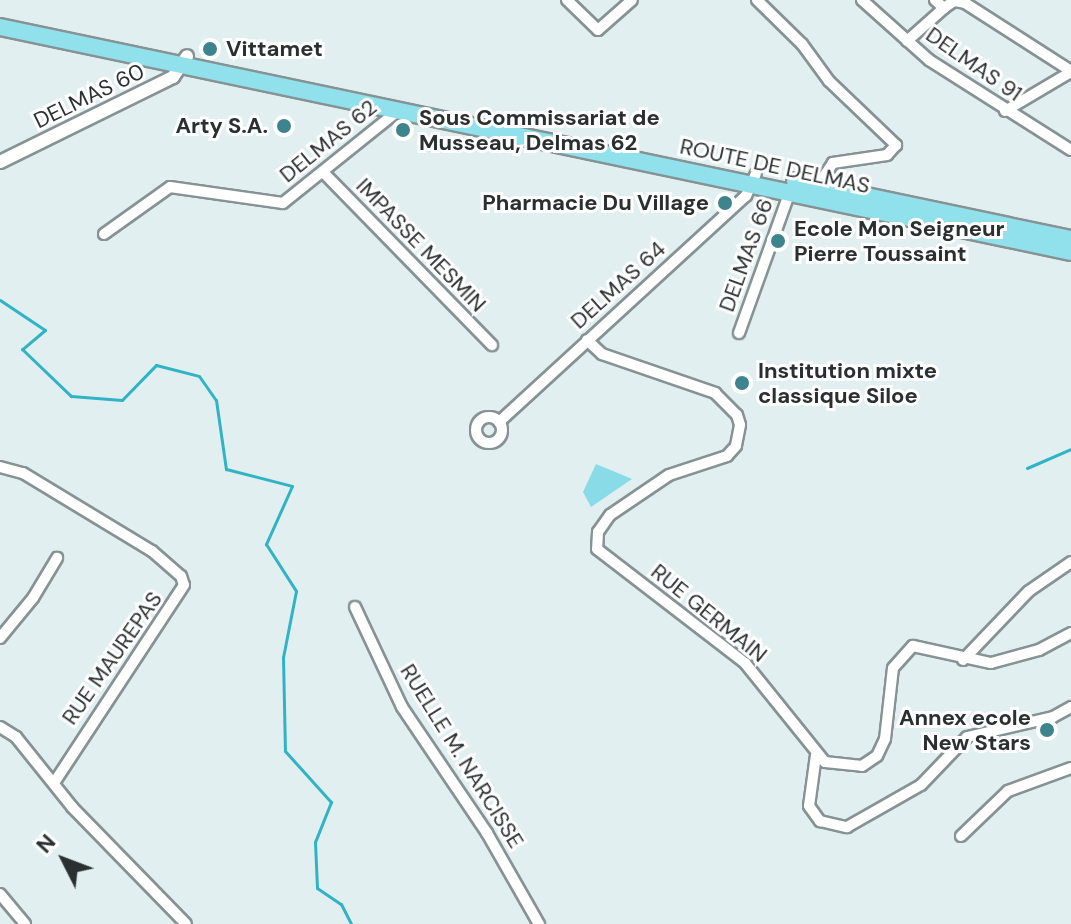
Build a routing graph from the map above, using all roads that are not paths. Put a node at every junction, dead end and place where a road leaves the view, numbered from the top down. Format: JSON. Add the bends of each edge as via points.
{"nodes":[{"id":1,"x":567,"y":0,"type":"edge"},
{"id":2,"x":632,"y":0,"type":"edge"},
{"id":3,"x":757,"y":0,"type":"edge"},
{"id":4,"x":862,"y":0,"type":"edge"},
{"id":5,"x":935,"y":0,"type":"edge"},
{"id":6,"x":944,"y":8,"type":"junction"},
{"id":7,"x":0,"y":17,"type":"edge"},
{"id":8,"x":0,"y":27,"type":"edge"},
{"id":9,"x":907,"y":41,"type":"junction"},
{"id":10,"x":186,"y":61,"type":"junction"},
{"id":11,"x":1071,"y":72,"type":"edge"},
{"id":12,"x":398,"y":111,"type":"junction"},
{"id":13,"x":1005,"y":111,"type":"junction"},
{"id":14,"x":1071,"y":150,"type":"edge"},
{"id":15,"x":0,"y":162,"type":"edge"},
{"id":16,"x":323,"y":172,"type":"junction"},
{"id":17,"x":754,"y":179,"type":"junction"},
{"id":18,"x":790,"y":191,"type":"junction"},
{"id":19,"x":815,"y":191,"type":"junction"},
{"id":20,"x":104,"y":234,"type":"dead end"},
{"id":21,"x":1071,"y":239,"type":"edge"},
{"id":22,"x":1071,"y":252,"type":"edge"},
{"id":23,"x":739,"y":333,"type":"dead end"},
{"id":24,"x":587,"y":340,"type":"junction"},
{"id":25,"x":492,"y":345,"type":"dead end"},
{"id":26,"x":499,"y":422,"type":"dead end"},
{"id":27,"x":0,"y":467,"type":"edge"},
{"id":28,"x":57,"y":558,"type":"dead end"},
{"id":29,"x":1071,"y":562,"type":"edge"},
{"id":30,"x":355,"y":607,"type":"dead end"},
{"id":31,"x":1071,"y":633,"type":"edge"},
{"id":32,"x":0,"y":638,"type":"edge"},
{"id":33,"x":963,"y":660,"type":"junction"},
{"id":34,"x":1071,"y":707,"type":"edge"},
{"id":35,"x":0,"y":727,"type":"edge"},
{"id":36,"x":816,"y":755,"type":"junction"},
{"id":37,"x":1071,"y":768,"type":"edge"},
{"id":38,"x":56,"y":780,"type":"junction"},
{"id":39,"x":961,"y":836,"type":"dead end"},
{"id":40,"x":0,"y":894,"type":"edge"},
{"id":41,"x":25,"y":924,"type":"edge"},
{"id":42,"x":186,"y":924,"type":"edge"},
{"id":43,"x":539,"y":924,"type":"edge"}],
"edges":[{"from":1,"to":2,"type":"street","via":[[598,30]]},
{"from":3,"to":19,"type":"street","via":[[802,44],[829,81],[895,141],[887,155],[833,163]]},
{"from":4,"to":9,"type":"street","name":"DELMAS 91"},
{"from":5,"to":6,"type":"street"},
{"from":6,"to":9,"type":"street"},
{"from":6,"to":11,"type":"street","via":[[961,1]]},
{"from":7,"to":10,"type":"main road","name":"ROUTE DE DELMAS"},
{"from":8,"to":10,"type":"main road","name":"ROUTE DE DELMAS"},
{"from":9,"to":13,"type":"street","name":"DELMAS 91"},
{"from":10,"to":12,"type":"main road","name":"ROUTE DE DELMAS"},
{"from":10,"to":15,"type":"street","name":"DELMAS 60","via":[[150,90]]},
{"from":10,"to":17,"type":"main road","name":"ROUTE DE DELMAS"},
{"from":11,"to":13,"type":"street"},
{"from":12,"to":16,"type":"street","name":"DELMAS 62"},
{"from":12,"to":17,"type":"main road","name":"ROUTE DE DELMAS"},
{"from":13,"to":14,"type":"street","name":"DELMAS 91"},
{"from":16,"to":20,"type":"street","name":"DELMAS 62","via":[[283,203],[170,187]]},
{"from":16,"to":25,"type":"street","name":"IMPASSE MESMIN"},
{"from":17,"to":18,"type":"main road","name":"ROUTE DE DELMAS"},
{"from":17,"to":19,"type":"main road","name":"ROUTE DE DELMAS"},
{"from":17,"to":24,"type":"street","name":"DELMAS 64","via":[[746,196]]},
{"from":18,"to":19,"type":"main road","name":"ROUTE DE DELMAS"},
{"from":18,"to":23,"type":"street","name":"DELMAS 66"},
{"from":19,"to":21,"type":"main road","name":"ROUTE DE DELMAS"},
{"from":19,"to":22,"type":"main road","name":"ROUTE DE DELMAS"},
{"from":24,"to":26,"type":"street","name":"DELMAS 64"},
{"from":24,"to":36,"type":"street","name":"RUE GERMAIN","via":[[602,354],[715,393],[737,415],[737,443],[719,460],[648,486],[610,515],[598,532],[597,549],[745,663]]},
{"from":27,"to":38,"type":"street","name":"RUE MAUREPAS","via":[[23,473],[152,551],[184,585]]},
{"from":28,"to":32,"type":"street"},
{"from":29,"to":33,"type":"street","via":[[1029,591]]},
{"from":30,"to":43,"type":"street","name":"RUELLE M. NARCISSE","via":[[402,707],[487,833]]},
{"from":31,"to":33,"type":"street","via":[[1039,650],[991,663]]},
{"from":33,"to":36,"type":"street","via":[[913,646],[893,668],[885,739],[874,761],[862,766],[825,762]]},
{"from":34,"to":36,"type":"street","via":[[1053,717],[967,737],[921,785],[847,827],[820,821],[809,806]]},
{"from":35,"to":38,"type":"street"},
{"from":37,"to":39,"type":"street","via":[[1008,791]]},
{"from":38,"to":42,"type":"street","via":[[72,807]]},
{"from":40,"to":41,"type":"street"}]}
